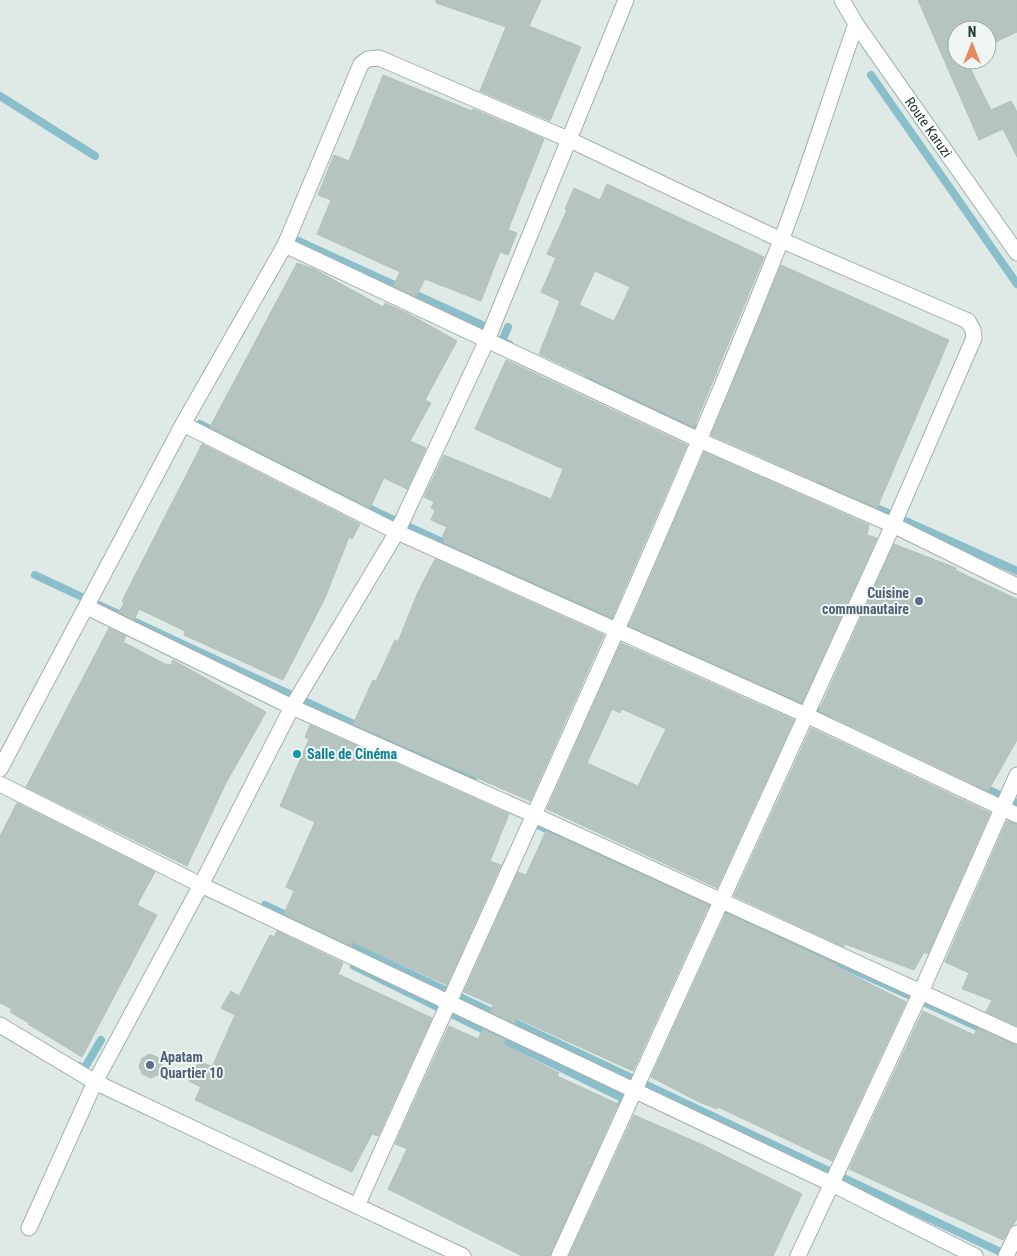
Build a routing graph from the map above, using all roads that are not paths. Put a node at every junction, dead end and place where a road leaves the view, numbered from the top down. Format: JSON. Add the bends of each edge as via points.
{"nodes":[{"id":1,"x":626,"y":0,"type":"edge"},
{"id":2,"x":842,"y":0,"type":"edge"},
{"id":3,"x":856,"y":24,"type":"junction"},
{"id":4,"x":570,"y":140,"type":"junction"},
{"id":5,"x":781,"y":240,"type":"junction"},
{"id":6,"x":285,"y":245,"type":"junction"},
{"id":7,"x":1017,"y":253,"type":"edge"},
{"id":8,"x":487,"y":340,"type":"junction"},
{"id":9,"x":183,"y":424,"type":"junction"},
{"id":10,"x":699,"y":440,"type":"junction"},
{"id":11,"x":893,"y":525,"type":"junction"},
{"id":12,"x":397,"y":532,"type":"junction"},
{"id":13,"x":1017,"y":586,"type":"edge"},
{"id":14,"x":87,"y":608,"type":"junction"},
{"id":15,"x":616,"y":632,"type":"junction"},
{"id":16,"x":292,"y":706,"type":"junction"},
{"id":17,"x":806,"y":715,"type":"junction"},
{"id":18,"x":0,"y":769,"type":"edge"},
{"id":19,"x":1017,"y":775,"type":"edge"},
{"id":20,"x":0,"y":784,"type":"edge"},
{"id":21,"x":1010,"y":812,"type":"edge"},
{"id":22,"x":534,"y":815,"type":"junction"},
{"id":23,"x":202,"y":886,"type":"junction"},
{"id":24,"x":720,"y":901,"type":"junction"},
{"id":25,"x":920,"y":994,"type":"junction"},
{"id":26,"x":448,"y":1002,"type":"junction"},
{"id":27,"x":0,"y":1025,"type":"edge"},
{"id":28,"x":1017,"y":1036,"type":"edge"},
{"id":29,"x":95,"y":1082,"type":"junction"},
{"id":30,"x":633,"y":1092,"type":"junction"},
{"id":31,"x":832,"y":1184,"type":"junction"},
{"id":32,"x":357,"y":1206,"type":"junction"},
{"id":33,"x":28,"y":1228,"type":"dead end"},
{"id":34,"x":1017,"y":1233,"type":"edge"},
{"id":35,"x":463,"y":1256,"type":"edge"},
{"id":36,"x":559,"y":1256,"type":"edge"},
{"id":37,"x":798,"y":1256,"type":"edge"},
{"id":38,"x":975,"y":1256,"type":"edge"},
{"id":39,"x":1006,"y":1256,"type":"edge"}],
"edges":[{"from":1,"to":4,"type":"street"},
{"from":2,"to":3,"type":"street","name":"Route Karuzi"},
{"from":3,"to":5,"type":"street"},
{"from":3,"to":7,"type":"street","name":"Route Karuzi"},
{"from":4,"to":5,"type":"street"},
{"from":4,"to":6,"type":"street","via":[[379,58],[368,59],[360,64]]},
{"from":4,"to":8,"type":"street"},
{"from":5,"to":10,"type":"street"},
{"from":5,"to":11,"type":"street","via":[[968,321],[973,330],[974,338]]},
{"from":6,"to":8,"type":"street"},
{"from":6,"to":9,"type":"street"},
{"from":8,"to":10,"type":"street"},
{"from":8,"to":12,"type":"street"},
{"from":9,"to":12,"type":"street"},
{"from":9,"to":14,"type":"street"},
{"from":10,"to":11,"type":"street"},
{"from":10,"to":15,"type":"street"},
{"from":11,"to":13,"type":"street"},
{"from":11,"to":17,"type":"street"},
{"from":12,"to":15,"type":"street"},
{"from":12,"to":16,"type":"street"},
{"from":14,"to":16,"type":"street"},
{"from":14,"to":18,"type":"street"},
{"from":15,"to":17,"type":"street"},
{"from":15,"to":22,"type":"street"},
{"from":16,"to":22,"type":"street"},
{"from":16,"to":23,"type":"street"},
{"from":17,"to":21,"type":"street"},
{"from":17,"to":24,"type":"street"},
{"from":19,"to":21,"type":"street"},
{"from":20,"to":23,"type":"street"},
{"from":21,"to":25,"type":"street"},
{"from":22,"to":24,"type":"street"},
{"from":22,"to":26,"type":"street"},
{"from":23,"to":26,"type":"street"},
{"from":23,"to":29,"type":"street"},
{"from":24,"to":25,"type":"street"},
{"from":24,"to":30,"type":"street"},
{"from":25,"to":28,"type":"street"},
{"from":25,"to":31,"type":"street"},
{"from":26,"to":30,"type":"street"},
{"from":26,"to":32,"type":"street"},
{"from":27,"to":29,"type":"street"},
{"from":29,"to":32,"type":"street"},
{"from":29,"to":33,"type":"street"},
{"from":30,"to":31,"type":"street"},
{"from":30,"to":36,"type":"street"},
{"from":31,"to":37,"type":"street"},
{"from":31,"to":38,"type":"street"},
{"from":32,"to":35,"type":"street"},
{"from":34,"to":39,"type":"street"}]}
